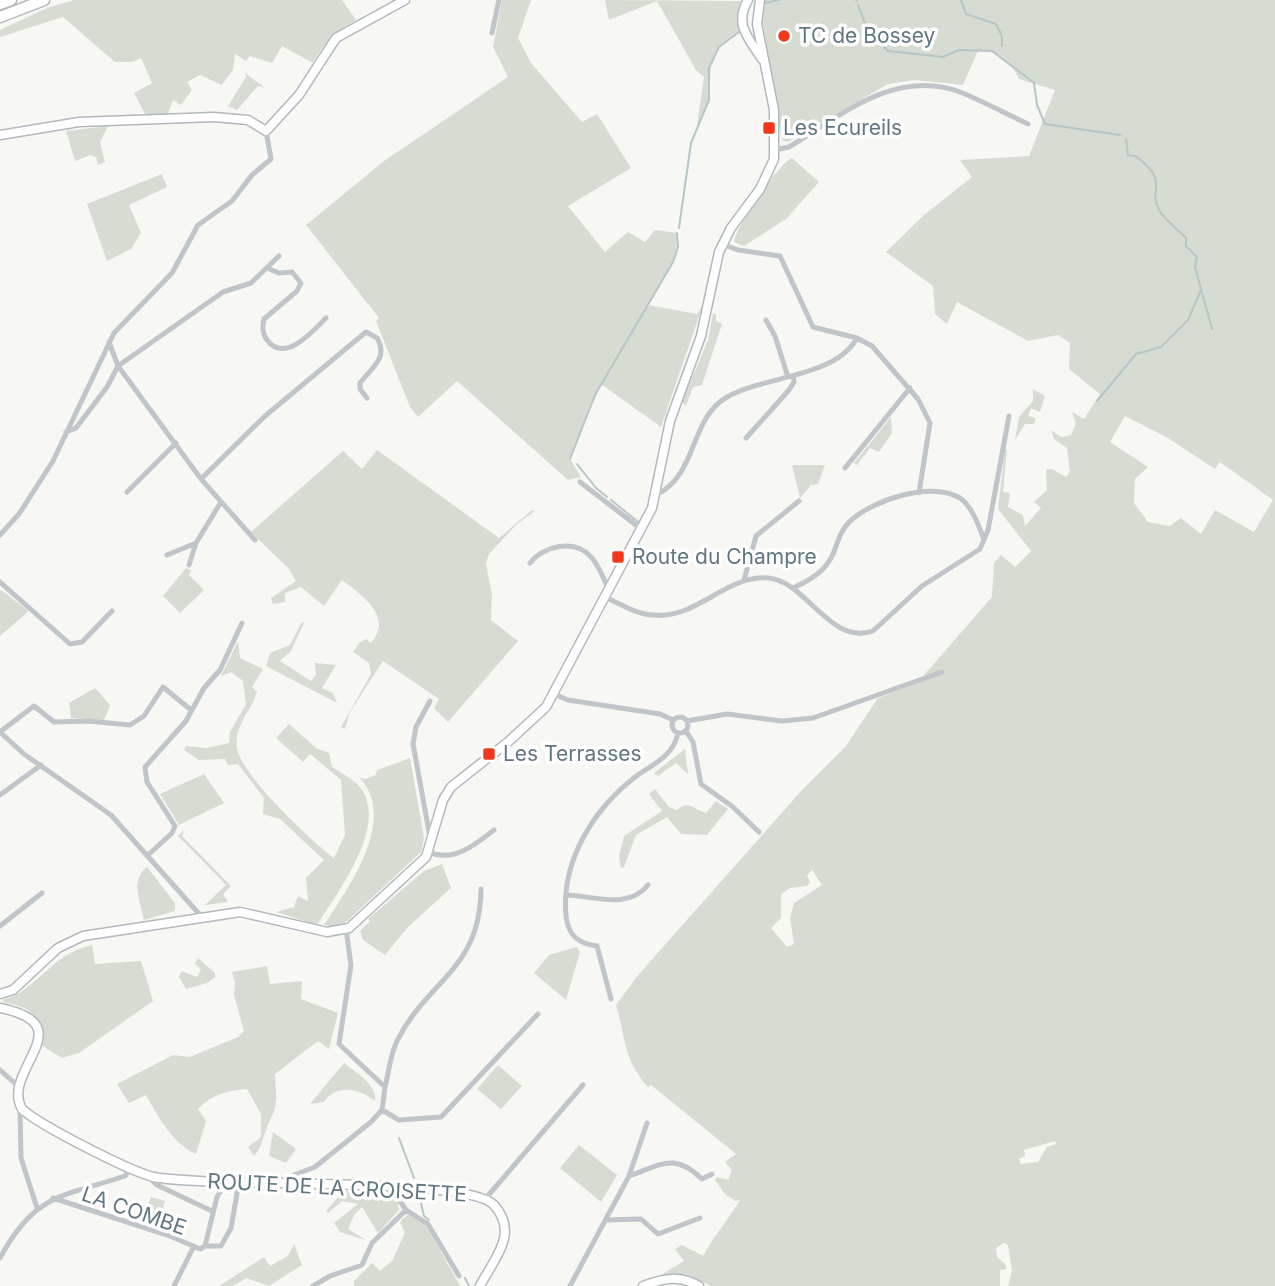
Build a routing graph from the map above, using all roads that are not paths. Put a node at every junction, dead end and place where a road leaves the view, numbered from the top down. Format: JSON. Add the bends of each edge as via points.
{"nodes":[{"id":1,"x":11,"y":0,"type":"edge"},
{"id":2,"x":44,"y":0,"type":"edge"},
{"id":3,"x":405,"y":0,"type":"edge"},
{"id":4,"x":499,"y":0,"type":"edge"},
{"id":5,"x":748,"y":0,"type":"edge"},
{"id":6,"x":760,"y":0,"type":"edge"},
{"id":7,"x":0,"y":4,"type":"edge"},
{"id":8,"x":0,"y":17,"type":"edge"},
{"id":9,"x":492,"y":33,"type":"dead end"},
{"id":10,"x":763,"y":62,"type":"junction"},
{"id":11,"x":1028,"y":124,"type":"dead end"},
{"id":12,"x":267,"y":131,"type":"junction"},
{"id":13,"x":0,"y":135,"type":"edge"},
{"id":14,"x":775,"y":150,"type":"junction"},
{"id":15,"x":722,"y":244,"type":"junction"},
{"id":16,"x":279,"y":256,"type":"dead end"},
{"id":17,"x":267,"y":268,"type":"junction"},
{"id":18,"x":326,"y":318,"type":"dead end"},
{"id":19,"x":766,"y":320,"type":"dead end"},
{"id":20,"x":857,"y":338,"type":"junction"},
{"id":21,"x":109,"y":342,"type":"junction"},
{"id":22,"x":118,"y":366,"type":"junction"},
{"id":23,"x":791,"y":376,"type":"junction"},
{"id":24,"x":910,"y":388,"type":"junction"},
{"id":25,"x":367,"y":398,"type":"dead end"},
{"id":26,"x":1009,"y":416,"type":"dead end"},
{"id":27,"x":66,"y":432,"type":"junction"},
{"id":28,"x":746,"y":438,"type":"dead end"},
{"id":29,"x":176,"y":443,"type":"junction"},
{"id":30,"x":845,"y":468,"type":"dead end"},
{"id":31,"x":201,"y":479,"type":"junction"},
{"id":32,"x":580,"y":482,"type":"dead end"},
{"id":33,"x":127,"y":492,"type":"dead end"},
{"id":34,"x":919,"y":493,"type":"junction"},
{"id":35,"x":656,"y":495,"type":"junction"},
{"id":36,"x":799,"y":501,"type":"dead end"},
{"id":37,"x":221,"y":502,"type":"junction"},
{"id":38,"x":641,"y":529,"type":"junction"},
{"id":39,"x":0,"y":535,"type":"edge"},
{"id":40,"x":984,"y":539,"type":"junction"},
{"id":41,"x":255,"y":540,"type":"dead end"},
{"id":42,"x":196,"y":543,"type":"junction"},
{"id":43,"x":167,"y":555,"type":"dead end"},
{"id":44,"x":530,"y":563,"type":"dead end"},
{"id":45,"x":189,"y":565,"type":"dead end"},
{"id":46,"x":744,"y":580,"type":"junction"},
{"id":47,"x":0,"y":582,"type":"edge"},
{"id":48,"x":608,"y":587,"type":"junction"},
{"id":49,"x":793,"y":588,"type":"junction"},
{"id":50,"x":603,"y":596,"type":"junction"},
{"id":51,"x":113,"y":611,"type":"dead end"},
{"id":52,"x":242,"y":623,"type":"dead end"},
{"id":53,"x":942,"y":673,"type":"dead end"},
{"id":54,"x":554,"y":694,"type":"junction"},
{"id":55,"x":430,"y":701,"type":"dead end"},
{"id":56,"x":191,"y":710,"type":"junction"},
{"id":57,"x":673,"y":720,"type":"junction"},
{"id":58,"x":687,"y":721,"type":"junction"},
{"id":59,"x":686,"y":731,"type":"junction"},
{"id":60,"x":0,"y":732,"type":"edge"},
{"id":61,"x":678,"y":733,"type":"junction"},
{"id":62,"x":41,"y":765,"type":"junction"},
{"id":63,"x":0,"y":795,"type":"edge"},
{"id":64,"x":494,"y":831,"type":"dead end"},
{"id":65,"x":759,"y":832,"type":"dead end"},
{"id":66,"x":431,"y":847,"type":"junction"},
{"id":67,"x":147,"y":856,"type":"junction"},
{"id":68,"x":648,"y":885,"type":"dead end"},
{"id":69,"x":481,"y":889,"type":"dead end"},
{"id":70,"x":42,"y":892,"type":"dead end"},
{"id":71,"x":567,"y":895,"type":"junction"},
{"id":72,"x":201,"y":916,"type":"junction"},
{"id":73,"x":0,"y":926,"type":"edge"},
{"id":74,"x":346,"y":929,"type":"junction"},
{"id":75,"x":0,"y":994,"type":"edge"},
{"id":76,"x":611,"y":999,"type":"dead end"},
{"id":77,"x":0,"y":1008,"type":"edge"},
{"id":78,"x":538,"y":1014,"type":"dead end"},
{"id":79,"x":0,"y":1070,"type":"edge"},
{"id":80,"x":583,"y":1085,"type":"dead end"},
{"id":81,"x":18,"y":1086,"type":"junction"},
{"id":82,"x":385,"y":1087,"type":"junction"},
{"id":83,"x":20,"y":1105,"type":"junction"},
{"id":84,"x":382,"y":1111,"type":"junction"},
{"id":85,"x":647,"y":1123,"type":"dead end"},
{"id":86,"x":130,"y":1168,"type":"junction"},
{"id":87,"x":712,"y":1174,"type":"dead end"},
{"id":88,"x":147,"y":1175,"type":"junction"},
{"id":89,"x":629,"y":1176,"type":"junction"},
{"id":90,"x":239,"y":1182,"type":"junction"},
{"id":91,"x":225,"y":1183,"type":"junction"},
{"id":92,"x":273,"y":1183,"type":"junction"},
{"id":93,"x":391,"y":1188,"type":"junction"},
{"id":94,"x":53,"y":1198,"type":"junction"},
{"id":95,"x":486,"y":1198,"type":"junction"},
{"id":96,"x":37,"y":1208,"type":"junction"},
{"id":97,"x":406,"y":1210,"type":"junction"},
{"id":98,"x":212,"y":1211,"type":"junction"},
{"id":99,"x":700,"y":1218,"type":"dead end"},
{"id":100,"x":607,"y":1220,"type":"junction"},
{"id":101,"x":205,"y":1246,"type":"junction"},
{"id":102,"x":193,"y":1248,"type":"junction"},
{"id":103,"x":0,"y":1258,"type":"edge"},
{"id":104,"x":458,"y":1276,"type":"dead end"},
{"id":105,"x":174,"y":1286,"type":"edge"},
{"id":106,"x":313,"y":1286,"type":"edge"},
{"id":107,"x":480,"y":1286,"type":"edge"},
{"id":108,"x":570,"y":1286,"type":"edge"},
{"id":109,"x":643,"y":1286,"type":"edge"},
{"id":110,"x":699,"y":1286,"type":"edge"}],
"edges":[{"from":1,"to":7,"type":"highway"},
{"from":2,"to":8,"type":"highway"},
{"from":3,"to":12,"type":"street","via":[[333,41],[299,95]]},
{"from":4,"to":9,"type":"street"},
{"from":5,"to":10,"type":"street","via":[[741,26]]},
{"from":6,"to":10,"type":"street","via":[[757,24]]},
{"from":10,"to":14,"type":"street","via":[[774,110]]},
{"from":11,"to":14,"type":"street","via":[[956,91],[905,86],[874,95],[789,147]]},
{"from":12,"to":13,"type":"street","via":[[248,120],[214,117],[79,122]]},
{"from":12,"to":21,"type":"street","via":[[272,158],[232,201],[198,225],[172,274],[129,315]]},
{"from":14,"to":15,"type":"street","via":[[771,169]]},
{"from":15,"to":20,"type":"street","via":[[780,256],[810,324],[818,331]]},
{"from":15,"to":35,"type":"street","via":[[701,335],[673,409]]},
{"from":16,"to":17,"type":"street"},
{"from":17,"to":18,"type":"street","via":[[295,273],[301,283],[298,291],[264,319],[263,332],[269,343],[279,348],[292,346]]},
{"from":17,"to":22,"type":"street","via":[[251,284],[223,292]]},
{"from":19,"to":23,"type":"street"},
{"from":20,"to":23,"type":"street","via":[[844,354]]},
{"from":20,"to":24,"type":"street","via":[[872,346]]},
{"from":21,"to":22,"type":"street"},
{"from":21,"to":27,"type":"street"},
{"from":22,"to":27,"type":"street","via":[[75,428]]},
{"from":22,"to":29,"type":"street"},
{"from":23,"to":28,"type":"street","via":[[794,383],[789,390]]},
{"from":23,"to":35,"type":"street","via":[[721,401],[682,474]]},
{"from":24,"to":30,"type":"street"},
{"from":24,"to":34,"type":"street","via":[[930,423]]},
{"from":25,"to":31,"type":"street","via":[[360,385],[382,350],[376,336],[366,332],[265,416]]},
{"from":26,"to":40,"type":"street"},
{"from":27,"to":39,"type":"street","via":[[53,461]]},
{"from":29,"to":31,"type":"street"},
{"from":29,"to":33,"type":"street"},
{"from":31,"to":37,"type":"street"},
{"from":32,"to":38,"type":"street"},
{"from":34,"to":40,"type":"street","via":[[962,500]]},
{"from":34,"to":49,"type":"street","via":[[880,500],[863,510],[842,531],[824,568]]},
{"from":35,"to":38,"type":"street"},
{"from":36,"to":46,"type":"street","via":[[755,536]]},
{"from":37,"to":41,"type":"street"},
{"from":37,"to":42,"type":"street"},
{"from":38,"to":48,"type":"street"},
{"from":40,"to":49,"type":"street","via":[[974,556],[922,586],[870,633],[841,627]]},
{"from":42,"to":43,"type":"street"},
{"from":42,"to":45,"type":"street"},
{"from":44,"to":48,"type":"street","via":[[547,550],[576,547],[592,558]]},
{"from":46,"to":49,"type":"street","via":[[769,578]]},
{"from":46,"to":50,"type":"street","via":[[698,605],[664,615],[640,613]]},
{"from":47,"to":51,"type":"street","via":[[72,644],[82,642]]},
{"from":48,"to":50,"type":"street"},
{"from":50,"to":54,"type":"street"},
{"from":52,"to":56,"type":"street","via":[[220,670]]},
{"from":53,"to":58,"type":"street","via":[[813,718],[782,721],[732,714]]},
{"from":54,"to":57,"type":"street"},
{"from":54,"to":66,"type":"street","via":[[508,742],[451,786],[441,805]]},
{"from":55,"to":66,"type":"street","via":[[413,744]]},
{"from":56,"to":60,"type":"street","via":[[163,687],[144,716],[132,725],[54,722],[34,706]]},
{"from":56,"to":67,"type":"street","via":[[145,767],[147,782],[175,826]]},
{"from":57,"to":58,"type":"street","via":[[681,716]]},
{"from":57,"to":61,"type":"street"},
{"from":58,"to":59,"type":"street"},
{"from":59,"to":61,"type":"street"},
{"from":59,"to":65,"type":"street","via":[[693,742],[701,784]]},
{"from":60,"to":62,"type":"street"},
{"from":61,"to":71,"type":"street","via":[[668,754],[625,786],[594,820],[573,862]]},
{"from":62,"to":63,"type":"street"},
{"from":62,"to":67,"type":"street","via":[[104,809]]},
{"from":64,"to":66,"type":"street","via":[[457,854],[440,857]]},
{"from":66,"to":74,"type":"street","via":[[418,866]]},
{"from":67,"to":72,"type":"street"},
{"from":68,"to":71,"type":"street","via":[[625,900]]},
{"from":69,"to":82,"type":"street","via":[[480,917],[471,946],[400,1036]]},
{"from":70,"to":73,"type":"street"},
{"from":71,"to":76,"type":"street","via":[[569,931],[580,942],[597,946]]},
{"from":72,"to":74,"type":"street","via":[[245,912],[327,932]]},
{"from":72,"to":75,"type":"street","via":[[72,939],[13,990]]},
{"from":74,"to":82,"type":"street","via":[[351,965],[339,1044]]},
{"from":77,"to":81,"type":"street","via":[[26,1016],[38,1031],[37,1048]]},
{"from":78,"to":84,"type":"street","via":[[441,1117],[399,1120]]},
{"from":79,"to":81,"type":"street"},
{"from":80,"to":95,"type":"street"},
{"from":81,"to":83,"type":"street"},
{"from":82,"to":84,"type":"street"},
{"from":83,"to":86,"type":"street","name":"ROUTE DE LA CROISETTE"},
{"from":83,"to":96,"type":"street","via":[[20,1148]]},
{"from":84,"to":92,"type":"street","via":[[315,1167]]},
{"from":85,"to":89,"type":"street"},
{"from":86,"to":88,"type":"street","name":"ROUTE DE LA CROISETTE"},
{"from":86,"to":94,"type":"street","via":[[125,1175]]},
{"from":87,"to":89,"type":"street","via":[[702,1178],[675,1161]]},
{"from":88,"to":91,"type":"street","name":"ROUTE DE LA CROISETTE"},
{"from":88,"to":98,"type":"street","name":"LA COMBE","via":[[157,1185]]},
{"from":89,"to":100,"type":"street"},
{"from":90,"to":91,"type":"street","name":"ROUTE DE LA CROISETTE"},
{"from":90,"to":92,"type":"street","name":"ROUTE DE LA CROISETTE"},
{"from":90,"to":101,"type":"street","name":"LA COMBE","via":[[229,1234],[222,1246]]},
{"from":91,"to":98,"type":"street","name":"LA COMBE"},
{"from":92,"to":93,"type":"street","name":"ROUTE DE LA CROISETTE"},
{"from":93,"to":95,"type":"street","name":"ROUTE DE LA CROISETTE","via":[[464,1192]]},
{"from":93,"to":97,"type":"street"},
{"from":94,"to":96,"type":"street"},
{"from":94,"to":102,"type":"street","name":"LA COMBE","via":[[170,1236]]},
{"from":95,"to":107,"type":"street","name":"ROUTE DE LA CROISETTE","via":[[502,1216],[506,1237]]},
{"from":96,"to":103,"type":"street"},
{"from":97,"to":104,"type":"street","via":[[428,1224]]},
{"from":97,"to":106,"type":"street","via":[[372,1243],[360,1266]]},
{"from":98,"to":101,"type":"street","name":"LA COMBE"},
{"from":99,"to":100,"type":"street","via":[[658,1234],[641,1219]]},
{"from":100,"to":108,"type":"street"},
{"from":101,"to":102,"type":"street","name":"LA COMBE"},
{"from":102,"to":105,"type":"street"},
{"from":109,"to":110,"type":"street","via":[[676,1278]]}]}
